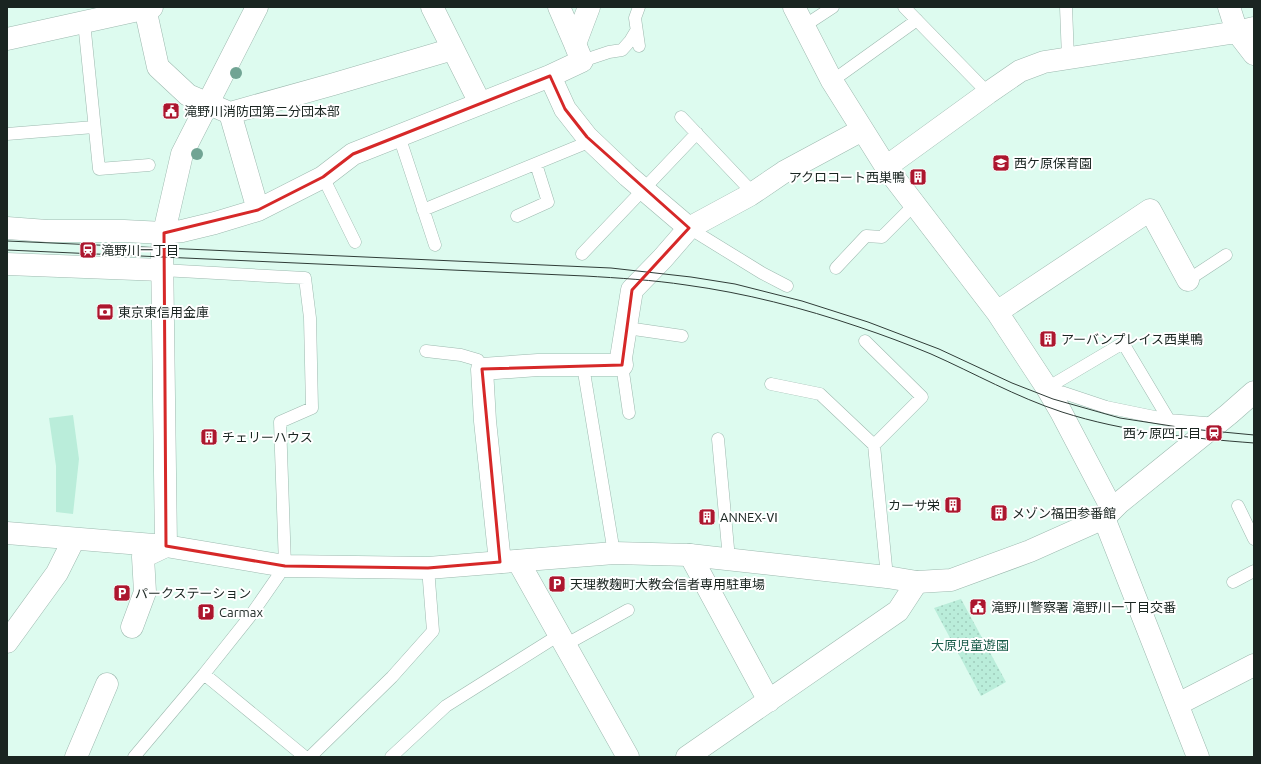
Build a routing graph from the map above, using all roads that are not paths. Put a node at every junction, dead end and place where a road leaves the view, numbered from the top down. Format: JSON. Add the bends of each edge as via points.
{"nodes":[{"id":1,"x":256,"y":7,"type":"edge"},
{"id":2,"x":432,"y":7,"type":"edge"},
{"id":3,"x":559,"y":7,"type":"edge"},
{"id":4,"x":589,"y":7,"type":"edge"},
{"id":5,"x":639,"y":7,"type":"edge"},
{"id":6,"x":794,"y":7,"type":"edge"},
{"id":7,"x":833,"y":7,"type":"edge"},
{"id":8,"x":904,"y":7,"type":"edge"},
{"id":9,"x":1066,"y":7,"type":"edge"},
{"id":10,"x":1228,"y":7,"type":"edge"},
{"id":11,"x":148,"y":8,"type":"edge"},
{"id":12,"x":917,"y":20,"type":"junction"},
{"id":13,"x":84,"y":22,"type":"junction"},
{"id":14,"x":804,"y":26,"type":"junction"},
{"id":15,"x":1246,"y":30,"type":"edge"},
{"id":16,"x":636,"y":32,"type":"junction"},
{"id":17,"x":7,"y":39,"type":"edge"},
{"id":18,"x":639,"y":46,"type":"dead end"},
{"id":19,"x":453,"y":49,"type":"junction"},
{"id":20,"x":579,"y":53,"type":"junction"},
{"id":21,"x":1254,"y":54,"type":"edge"},
{"id":22,"x":1068,"y":58,"type":"junction"},
{"id":23,"x":550,"y":76,"type":"junction"},
{"id":24,"x":832,"y":81,"type":"junction"},
{"id":25,"x":988,"y":93,"type":"junction"},
{"id":26,"x":480,"y":103,"type":"junction"},
{"id":27,"x":207,"y":104,"type":"junction"},
{"id":28,"x":230,"y":113,"type":"junction"},
{"id":29,"x":681,"y":117,"type":"dead end"},
{"id":30,"x":94,"y":127,"type":"junction"},
{"id":31,"x":862,"y":130,"type":"junction"},
{"id":32,"x":697,"y":133,"type":"junction"},
{"id":33,"x":7,"y":134,"type":"edge"},
{"id":34,"x":399,"y":136,"type":"junction"},
{"id":35,"x":591,"y":141,"type":"junction"},
{"id":36,"x":536,"y":164,"type":"junction"},
{"id":37,"x":150,"y":165,"type":"dead end"},
{"id":38,"x":886,"y":167,"type":"junction"},
{"id":39,"x":323,"y":176,"type":"junction"},
{"id":40,"x":643,"y":189,"type":"junction"},
{"id":41,"x":754,"y":193,"type":"junction"},
{"id":42,"x":915,"y":204,"type":"junction"},
{"id":43,"x":258,"y":210,"type":"junction"},
{"id":44,"x":423,"y":210,"type":"junction"},
{"id":45,"x":518,"y":216,"type":"dead end"},
{"id":46,"x":7,"y":228,"type":"edge"},
{"id":47,"x":689,"y":228,"type":"junction"},
{"id":48,"x":164,"y":233,"type":"junction"},
{"id":49,"x":355,"y":242,"type":"dead end"},
{"id":50,"x":436,"y":245,"type":"dead end"},
{"id":51,"x":582,"y":254,"type":"dead end"},
{"id":52,"x":1226,"y":255,"type":"dead end"},
{"id":53,"x":7,"y":264,"type":"edge"},
{"id":54,"x":836,"y":268,"type":"dead end"},
{"id":55,"x":162,"y":270,"type":"junction"},
{"id":56,"x":1188,"y":280,"type":"joint"},
{"id":57,"x":787,"y":286,"type":"dead end"},
{"id":58,"x":997,"y":312,"type":"junction"},
{"id":59,"x":626,"y":328,"type":"junction"},
{"id":60,"x":682,"y":336,"type":"dead end"},
{"id":61,"x":865,"y":341,"type":"dead end"},
{"id":62,"x":426,"y":351,"type":"dead end"},
{"id":63,"x":622,"y":364,"type":"junction"},
{"id":64,"x":583,"y":366,"type":"junction"},
{"id":65,"x":482,"y":369,"type":"junction"},
{"id":66,"x":771,"y":384,"type":"dead end"},
{"id":67,"x":1048,"y":388,"type":"junction"},
{"id":68,"x":1254,"y":392,"type":"edge"},
{"id":69,"x":629,"y":413,"type":"dead end"},
{"id":70,"x":1169,"y":420,"type":"junction"},
{"id":71,"x":1217,"y":424,"type":"junction"},
{"id":72,"x":718,"y":439,"type":"dead end"},
{"id":73,"x":874,"y":445,"type":"junction"},
{"id":74,"x":1238,"y":506,"type":"dead end"},
{"id":75,"x":1108,"y":513,"type":"junction"},
{"id":76,"x":7,"y":533,"type":"edge"},
{"id":77,"x":74,"y":538,"type":"junction"},
{"id":78,"x":1254,"y":539,"type":"edge"},
{"id":79,"x":166,"y":546,"type":"junction"},
{"id":80,"x":614,"y":553,"type":"junction"},
{"id":81,"x":690,"y":555,"type":"junction"},
{"id":82,"x":729,"y":559,"type":"junction"},
{"id":83,"x":509,"y":561,"type":"junction"},
{"id":84,"x":285,"y":566,"type":"junction"},
{"id":85,"x":428,"y":568,"type":"junction"},
{"id":86,"x":1254,"y":571,"type":"edge"},
{"id":87,"x":887,"y":577,"type":"junction"},
{"id":88,"x":917,"y":582,"type":"junction"},
{"id":89,"x":1233,"y":582,"type":"dead end"},
{"id":90,"x":628,"y":610,"type":"dead end"},
{"id":91,"x":132,"y":626,"type":"dead end"},
{"id":92,"x":562,"y":640,"type":"junction"},
{"id":93,"x":7,"y":642,"type":"edge"},
{"id":94,"x":1254,"y":665,"type":"edge"},
{"id":95,"x":204,"y":674,"type":"junction"},
{"id":96,"x":107,"y":684,"type":"dead end"},
{"id":97,"x":769,"y":701,"type":"junction"},
{"id":98,"x":1178,"y":704,"type":"junction"},
{"id":99,"x":76,"y":757,"type":"edge"},
{"id":100,"x":134,"y":757,"type":"edge"},
{"id":101,"x":305,"y":757,"type":"edge"},
{"id":102,"x":310,"y":757,"type":"edge"},
{"id":103,"x":391,"y":757,"type":"edge"},
{"id":104,"x":628,"y":757,"type":"edge"},
{"id":105,"x":687,"y":757,"type":"edge"},
{"id":106,"x":1198,"y":757,"type":"edge"}],
"edges":[{"from":1,"to":27,"type":"street"},
{"from":2,"to":19,"type":"street"},
{"from":3,"to":20,"type":"street"},
{"from":4,"to":20,"type":"street"},
{"from":5,"to":16,"type":"lane","via":[[635,18]]},
{"from":6,"to":14,"type":"street"},
{"from":7,"to":14,"type":"lane"},
{"from":8,"to":12,"type":"lane"},
{"from":9,"to":22,"type":"lane"},
{"from":10,"to":15,"type":"street"},
{"from":11,"to":13,"type":"street"},
{"from":11,"to":27,"type":"street","via":[[158,67],[188,95]]},
{"from":12,"to":24,"type":"lane"},
{"from":12,"to":25,"type":"lane"},
{"from":13,"to":17,"type":"street"},
{"from":13,"to":30,"type":"lane"},
{"from":14,"to":24,"type":"street"},
{"from":15,"to":21,"type":"street"},
{"from":15,"to":22,"type":"street"},
{"from":16,"to":18,"type":"lane"},
{"from":16,"to":20,"type":"lane","via":[[622,50]]},
{"from":19,"to":26,"type":"street"},
{"from":19,"to":28,"type":"street"},
{"from":20,"to":23,"type":"street"},
{"from":22,"to":25,"type":"street","via":[[1044,62],[1020,72]]},
{"from":23,"to":26,"type":"street"},
{"from":23,"to":35,"type":"street","via":[[565,109]]},
{"from":24,"to":31,"type":"street"},
{"from":25,"to":38,"type":"street"},
{"from":26,"to":34,"type":"street"},
{"from":27,"to":28,"type":"street"},
{"from":27,"to":48,"type":"street","via":[[182,154]]},
{"from":28,"to":43,"type":"street"},
{"from":29,"to":32,"type":"lane"},
{"from":30,"to":33,"type":"lane"},
{"from":30,"to":37,"type":"lane","via":[[98,169]]},
{"from":31,"to":38,"type":"street"},
{"from":31,"to":41,"type":"street","via":[[784,172]]},
{"from":32,"to":40,"type":"lane"},
{"from":32,"to":41,"type":"lane"},
{"from":34,"to":39,"type":"street","via":[[353,154]]},
{"from":34,"to":44,"type":"lane"},
{"from":35,"to":36,"type":"lane"},
{"from":35,"to":40,"type":"street"},
{"from":36,"to":44,"type":"lane"},
{"from":36,"to":45,"type":"lane","via":[[548,202]]},
{"from":38,"to":42,"type":"street"},
{"from":39,"to":43,"type":"street"},
{"from":39,"to":49,"type":"lane"},
{"from":40,"to":47,"type":"street"},
{"from":40,"to":51,"type":"lane"},
{"from":41,"to":47,"type":"street"},
{"from":42,"to":54,"type":"lane","via":[[882,237],[866,236]]},
{"from":42,"to":58,"type":"street"},
{"from":43,"to":48,"type":"street","via":[[215,223]]},
{"from":44,"to":50,"type":"lane"},
{"from":46,"to":48,"type":"street"},
{"from":47,"to":57,"type":"lane"},
{"from":47,"to":59,"type":"street","via":[[632,290]]},
{"from":48,"to":55,"type":"street"},
{"from":52,"to":56,"type":"lane"},
{"from":53,"to":55,"type":"street"},
{"from":55,"to":79,"type":"street"},
{"from":55,"to":84,"type":"lane","via":[[305,278],[310,318],[312,408],[280,422]]},
{"from":56,"to":58,"type":"street","via":[[1150,210]]},
{"from":58,"to":67,"type":"street"},
{"from":59,"to":60,"type":"lane"},
{"from":59,"to":63,"type":"street"},
{"from":61,"to":73,"type":"lane","via":[[922,397]]},
{"from":62,"to":65,"type":"lane","via":[[461,355],[478,360]]},
{"from":63,"to":64,"type":"street"},
{"from":63,"to":69,"type":"lane"},
{"from":64,"to":65,"type":"street","via":[[538,365]]},
{"from":64,"to":80,"type":"lane"},
{"from":65,"to":83,"type":"street","via":[[485,421]]},
{"from":66,"to":73,"type":"lane","via":[[820,394]]},
{"from":67,"to":70,"type":"lane","via":[[1106,407]]},
{"from":67,"to":70,"type":"lane","via":[[1123,343]]},
{"from":67,"to":75,"type":"street"},
{"from":68,"to":71,"type":"street"},
{"from":70,"to":71,"type":"lane"},
{"from":71,"to":75,"type":"street"},
{"from":72,"to":82,"type":"lane"},
{"from":73,"to":87,"type":"lane"},
{"from":74,"to":78,"type":"lane"},
{"from":75,"to":88,"type":"street","via":[[1030,551],[951,580]]},
{"from":75,"to":98,"type":"street"},
{"from":76,"to":77,"type":"street"},
{"from":77,"to":79,"type":"street"},
{"from":77,"to":93,"type":"street","via":[[56,573]]},
{"from":79,"to":84,"type":"street"},
{"from":79,"to":91,"type":"street","via":[[143,557],[145,592]]},
{"from":80,"to":81,"type":"street"},
{"from":80,"to":83,"type":"street"},
{"from":81,"to":82,"type":"street"},
{"from":81,"to":97,"type":"street"},
{"from":82,"to":87,"type":"street"},
{"from":83,"to":85,"type":"street"},
{"from":83,"to":92,"type":"street"},
{"from":84,"to":85,"type":"street"},
{"from":84,"to":95,"type":"lane","via":[[251,616]]},
{"from":85,"to":102,"type":"lane","via":[[433,631],[392,678]]},
{"from":86,"to":89,"type":"lane"},
{"from":87,"to":88,"type":"street"},
{"from":88,"to":97,"type":"street","via":[[898,611]]},
{"from":90,"to":92,"type":"lane"},
{"from":92,"to":103,"type":"lane","via":[[446,706]]},
{"from":92,"to":104,"type":"street"},
{"from":94,"to":98,"type":"street"},
{"from":95,"to":100,"type":"lane"},
{"from":95,"to":101,"type":"lane"},
{"from":96,"to":99,"type":"street"},
{"from":97,"to":105,"type":"street"},
{"from":98,"to":106,"type":"street"}]}
